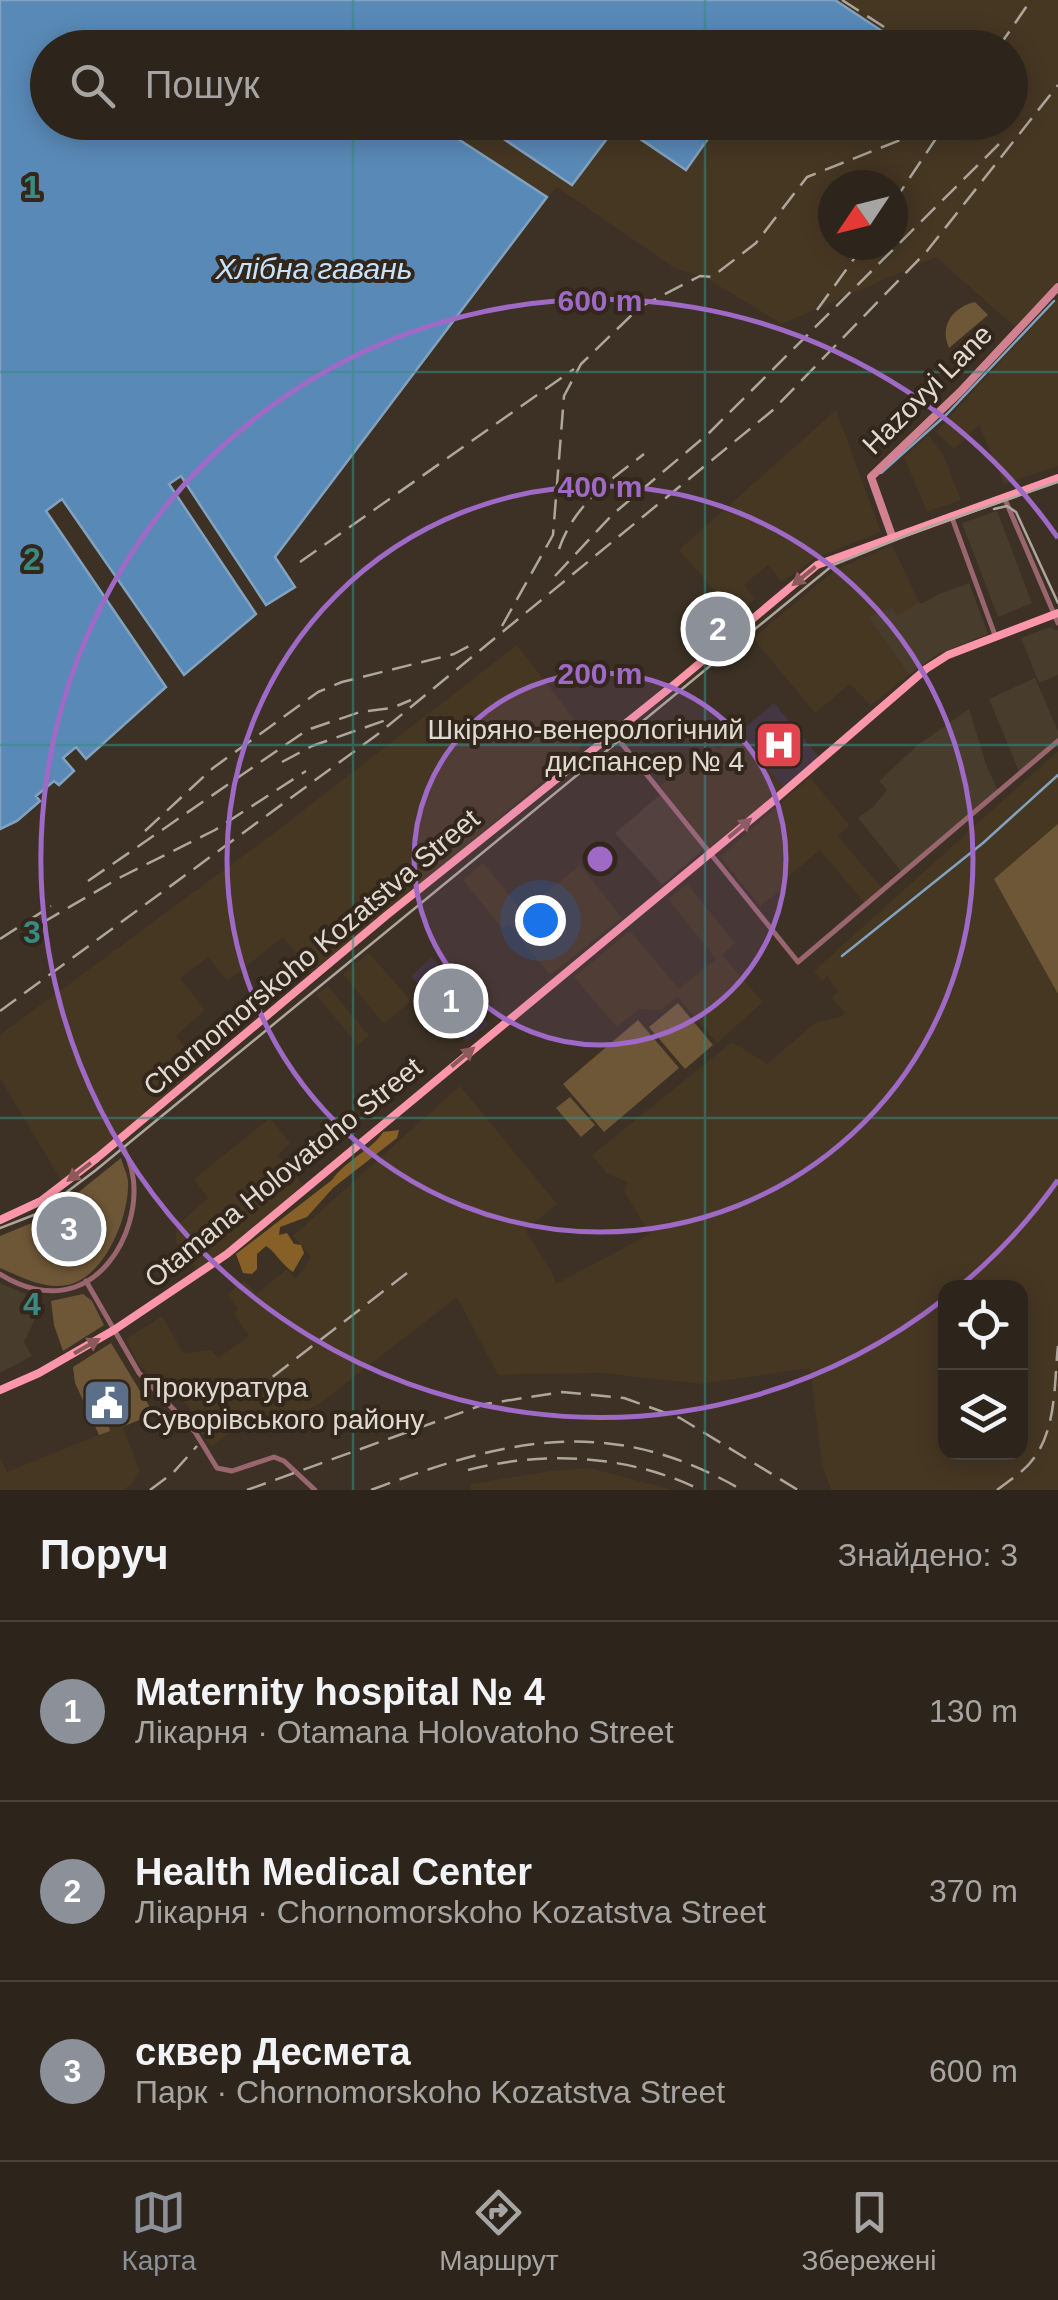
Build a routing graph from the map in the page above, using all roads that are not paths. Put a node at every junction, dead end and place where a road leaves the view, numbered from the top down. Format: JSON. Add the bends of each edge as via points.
{"nodes":[{"id":1,"x":1058,"y":287,"type":"edge"},
{"id":2,"x":1058,"y":478,"type":"edge"},
{"id":3,"x":1004,"y":497,"type":"junction"},
{"id":4,"x":951,"y":516,"type":"junction"},
{"id":5,"x":892,"y":536,"type":"junction"},
{"id":6,"x":1057,"y":617,"type":"edge"},
{"id":7,"x":996,"y":638,"type":"junction"},
{"id":8,"x":614,"y":734,"type":"junction"},
{"id":9,"x":1058,"y":741,"type":"edge"},
{"id":10,"x":710,"y":854,"type":"junction"},
{"id":11,"x":118,"y":1141,"type":"junction"},
{"id":12,"x":0,"y":1220,"type":"edge"},
{"id":13,"x":0,"y":1274,"type":"edge"},
{"id":14,"x":86,"y":1281,"type":"junction"},
{"id":15,"x":114,"y":1330,"type":"junction"},
{"id":16,"x":0,"y":1390,"type":"edge"},
{"id":17,"x":315,"y":1490,"type":"edge"}],
"edges":[{"from":1,"to":5,"type":"street","name":"Hazovyi Lane","via":[[871,477]]},
{"from":2,"to":3,"type":"main road","name":"Chornomorskoho Kozatstva Street"},
{"from":3,"to":4,"type":"main road","name":"Chornomorskoho Kozatstva Street"},
{"from":3,"to":6,"type":"street"},
{"from":4,"to":5,"type":"main road","name":"Chornomorskoho Kozatstva Street"},
{"from":4,"to":7,"type":"street"},
{"from":5,"to":8,"type":"main road","name":"Chornomorskoho Kozatstva Street","one_way":true,"via":[[811,569]]},
{"from":6,"to":7,"type":"main road","name":"Otamana Holovatoho Street"},
{"from":10,"to":7,"type":"main road","name":"Otamana Holovatoho Street","one_way":true,"via":[[926,669]]},
{"from":8,"to":10,"type":"street"},
{"from":8,"to":11,"type":"main road","name":"Chornomorskoho Kozatstva Street"},
{"from":9,"to":10,"type":"street","via":[[798,962]]},
{"from":15,"to":10,"type":"main road","name":"Otamana Holovatoho Street","one_way":true,"via":[[227,1254]]},
{"from":11,"to":12,"type":"main road","name":"Chornomorskoho Kozatstva Street","one_way":true,"via":[[41,1201]]},
{"from":11,"to":14,"type":"street","via":[[133,1173],[131,1215],[115,1252]]},
{"from":13,"to":14,"type":"street","via":[[46,1291]]},
{"from":14,"to":15,"type":"street"},
{"from":16,"to":15,"type":"main road","name":"Otamana Holovatoho Street","one_way":true},
{"from":15,"to":17,"type":"street","via":[[139,1373],[195,1432],[217,1468],[232,1471],[274,1457]]}]}
